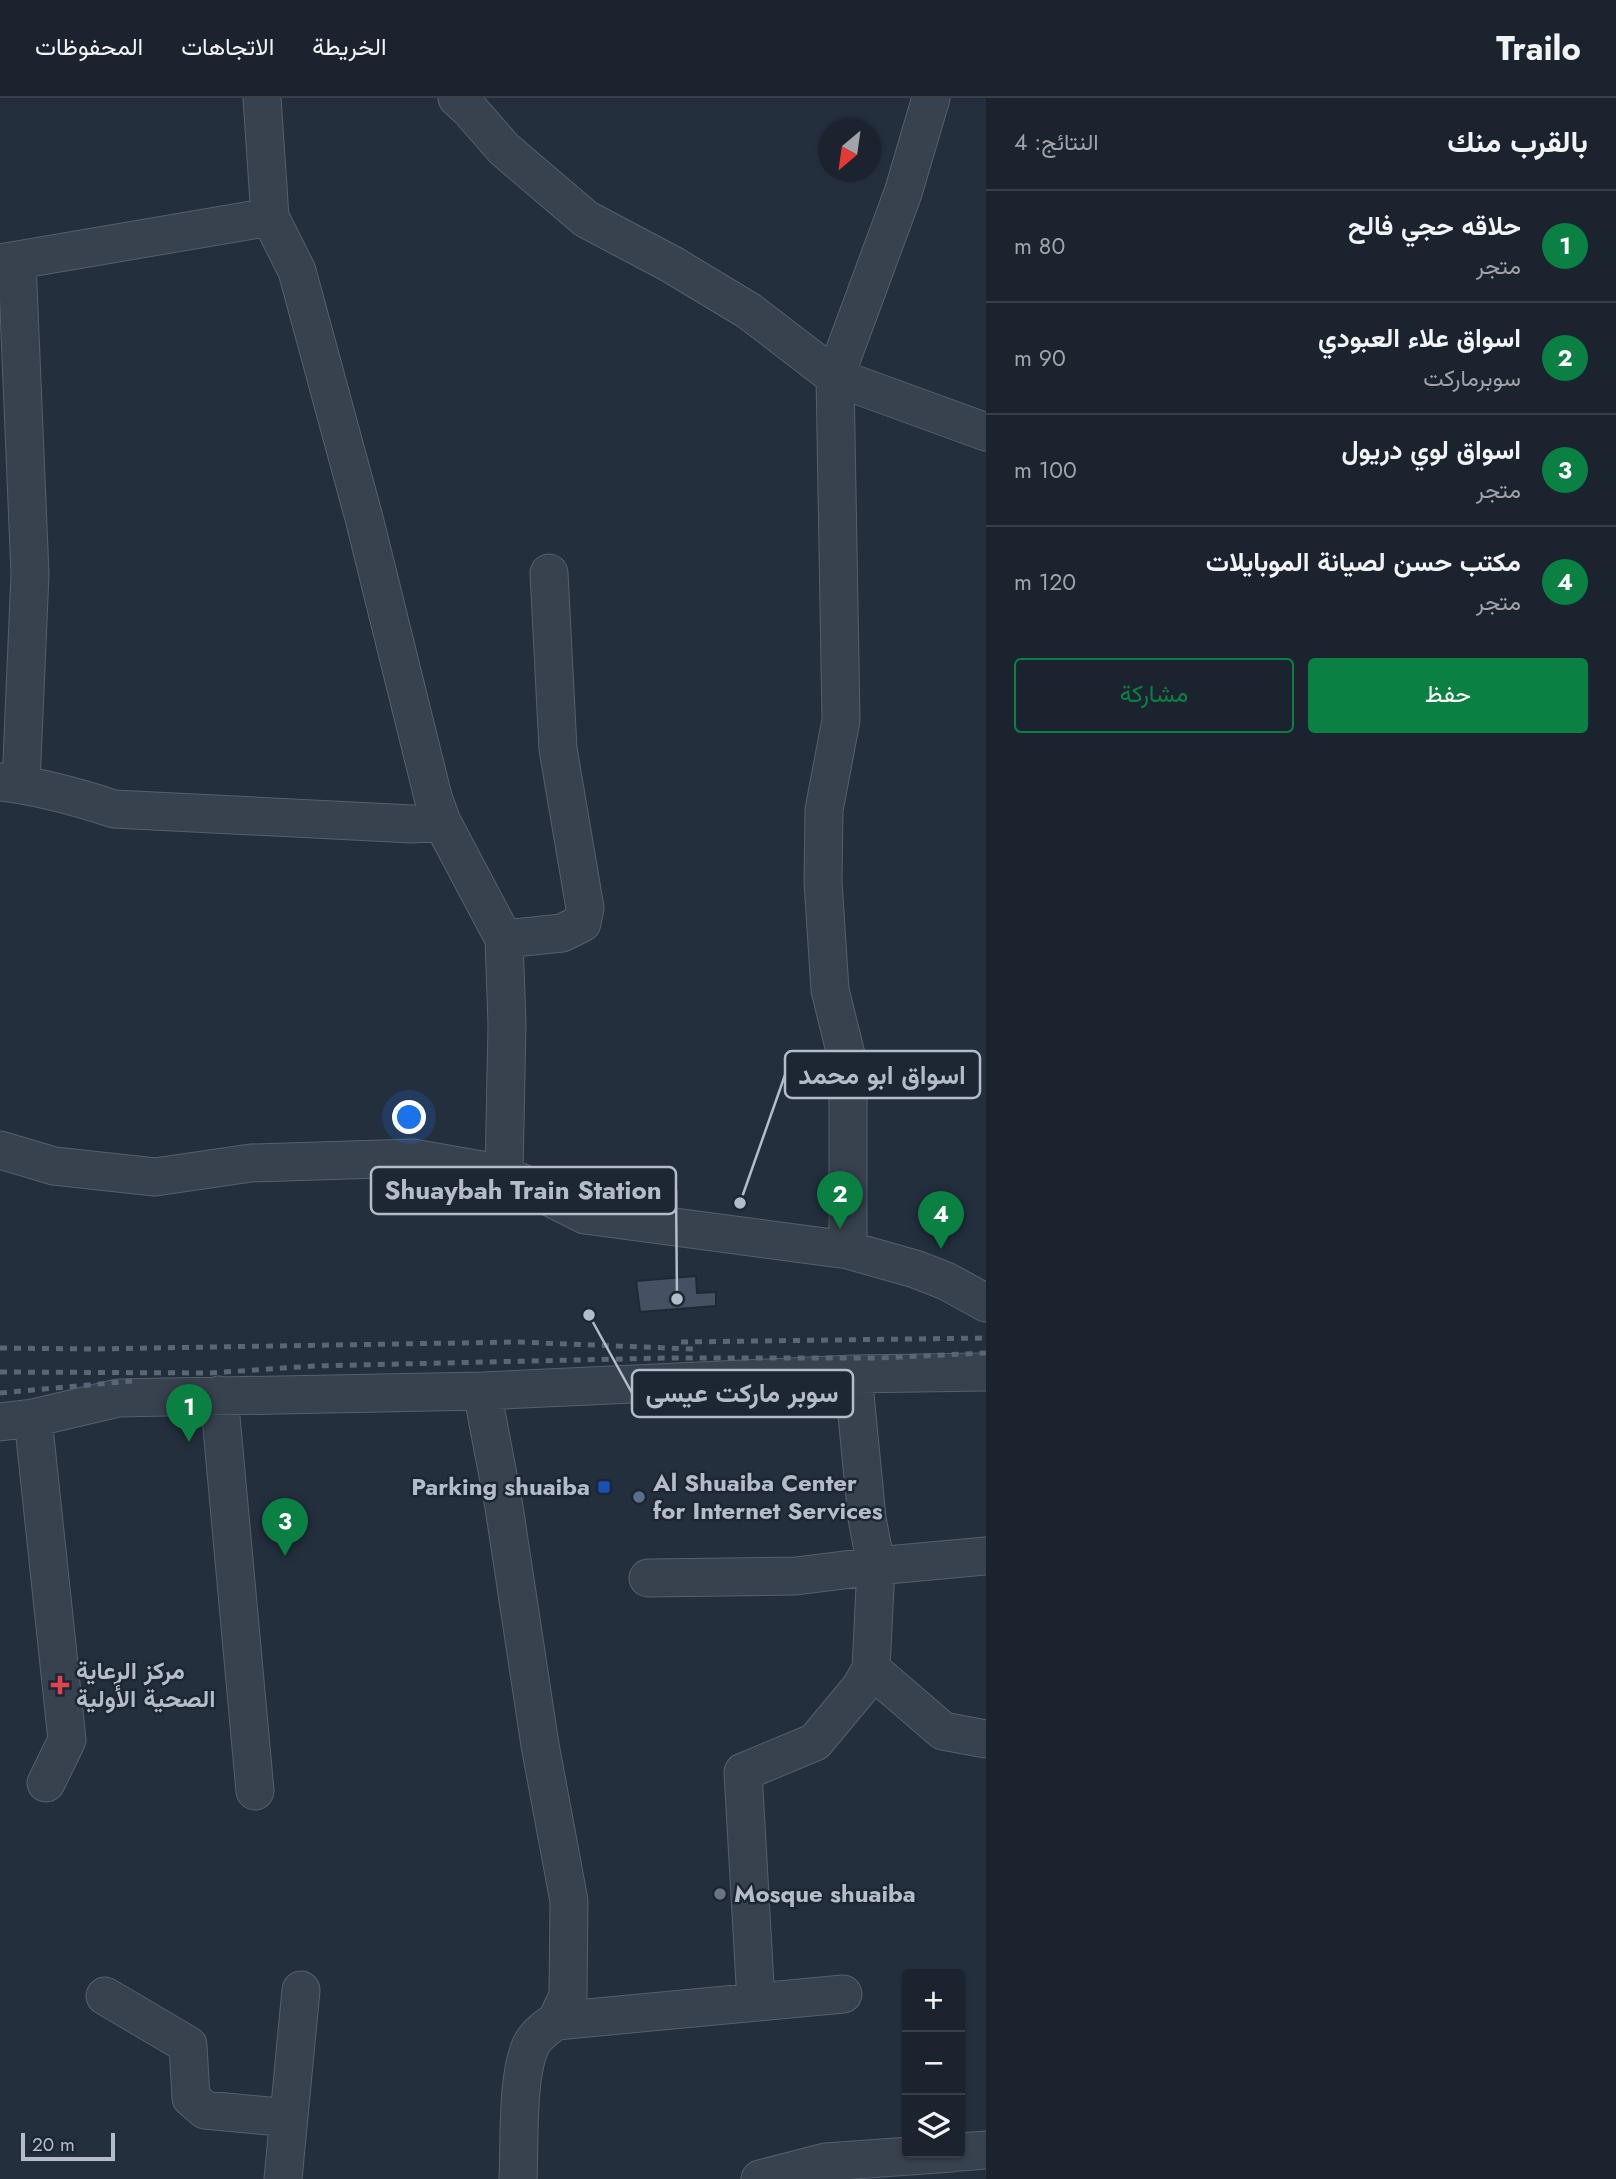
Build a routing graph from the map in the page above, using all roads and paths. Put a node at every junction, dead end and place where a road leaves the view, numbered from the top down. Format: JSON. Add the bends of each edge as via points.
{"nodes":[{"id":1,"x":262,"y":98,"type":"edge"},
{"id":2,"x":932,"y":98,"type":"edge"},
{"id":3,"x":468,"y":102,"type":"edge"},
{"id":4,"x":270,"y":217,"type":"junction"},
{"id":5,"x":9,"y":262,"type":"edge"},
{"id":6,"x":835,"y":377,"type":"junction"},
{"id":7,"x":986,"y":432,"type":"edge"},
{"id":8,"x":549,"y":573,"type":"dead end"},
{"id":9,"x":15,"y":574,"type":"edge"},
{"id":10,"x":11,"y":783,"type":"edge"},
{"id":11,"x":442,"y":821,"type":"junction"},
{"id":12,"x":504,"y":939,"type":"junction"},
{"id":13,"x":0,"y":1150,"type":"edge"},
{"id":14,"x":504,"y":1174,"type":"junction"},
{"id":15,"x":848,"y":1250,"type":"junction"},
{"id":16,"x":986,"y":1303,"type":"edge"},
{"id":17,"x":986,"y":1372,"type":"edge"},
{"id":18,"x":853,"y":1374,"type":"junction"},
{"id":19,"x":482,"y":1391,"type":"junction"},
{"id":20,"x":219,"y":1395,"type":"junction"},
{"id":21,"x":17,"y":1420,"type":"edge"},
{"id":22,"x":986,"y":1556,"type":"edge"},
{"id":23,"x":876,"y":1566,"type":"junction"},
{"id":24,"x":648,"y":1578,"type":"dead end"},
{"id":25,"x":872,"y":1670,"type":"junction"},
{"id":26,"x":986,"y":1739,"type":"edge"},
{"id":27,"x":46,"y":1783,"type":"dead end"},
{"id":28,"x":255,"y":1791,"type":"dead end"},
{"id":29,"x":301,"y":1990,"type":"dead end"},
{"id":30,"x":843,"y":1994,"type":"dead end"},
{"id":31,"x":105,"y":1996,"type":"dead end"},
{"id":32,"x":756,"y":2002,"type":"junction"},
{"id":33,"x":556,"y":2021,"type":"junction"},
{"id":34,"x":289,"y":2118,"type":"junction"},
{"id":35,"x":986,"y":2150,"type":"edge"},
{"id":36,"x":965,"y":2152,"type":"edge"},
{"id":37,"x":902,"y":2157,"type":"edge"},
{"id":38,"x":283,"y":2179,"type":"edge"},
{"id":39,"x":518,"y":2179,"type":"edge"},
{"id":40,"x":760,"y":2179,"type":"edge"}],
"edges":[{"from":1,"to":4,"type":"street"},
{"from":2,"to":6,"type":"street","via":[[903,193]]},
{"from":3,"to":6,"type":"street","via":[[504,149],[586,219],[749,311]]},
{"from":4,"to":5,"type":"street"},
{"from":4,"to":11,"type":"street","via":[[297,271]]},
{"from":5,"to":9,"type":"street"},
{"from":6,"to":7,"type":"street"},
{"from":6,"to":15,"type":"street","via":[[841,720],[824,810],[823,882],[830,990],[848,1063]]},
{"from":8,"to":12,"type":"street","via":[[558,749],[585,908],[582,923],[562,933]]},
{"from":9,"to":10,"type":"street"},
{"from":10,"to":11,"type":"street","via":[[114,809],[412,824]]},
{"from":11,"to":12,"type":"street"},
{"from":12,"to":14,"type":"street"},
{"from":13,"to":14,"type":"street","via":[[54,1166],[155,1177],[251,1163],[413,1158]]},
{"from":14,"to":15,"type":"street","via":[[585,1215]]},
{"from":15,"to":16,"type":"street","via":[[915,1269]]},
{"from":17,"to":18,"type":"street"},
{"from":18,"to":19,"type":"street"},
{"from":18,"to":23,"type":"street"},
{"from":19,"to":20,"type":"street"},
{"from":19,"to":33,"type":"street","via":[[569,1902],[568,1996]]},
{"from":20,"to":21,"type":"street","via":[[118,1398]]},
{"from":20,"to":28,"type":"street"},
{"from":21,"to":27,"type":"street","via":[[67,1740]]},
{"from":22,"to":23,"type":"street"},
{"from":23,"to":24,"type":"street","via":[[796,1576]]},
{"from":23,"to":25,"type":"street"},
{"from":25,"to":26,"type":"street","via":[[943,1731]]},
{"from":25,"to":32,"type":"street","via":[[815,1742],[743,1772]]},
{"from":29,"to":34,"type":"street"},
{"from":30,"to":32,"type":"street"},
{"from":31,"to":34,"type":"street","via":[[188,2046],[191,2098],[205,2110]]},
{"from":32,"to":33,"type":"street"},
{"from":33,"to":39,"type":"street","via":[[534,2040],[527,2054]]},
{"from":34,"to":38,"type":"street"},
{"from":35,"to":36,"type":"street"},
{"from":37,"to":40,"type":"street","via":[[826,2162]]}]}
